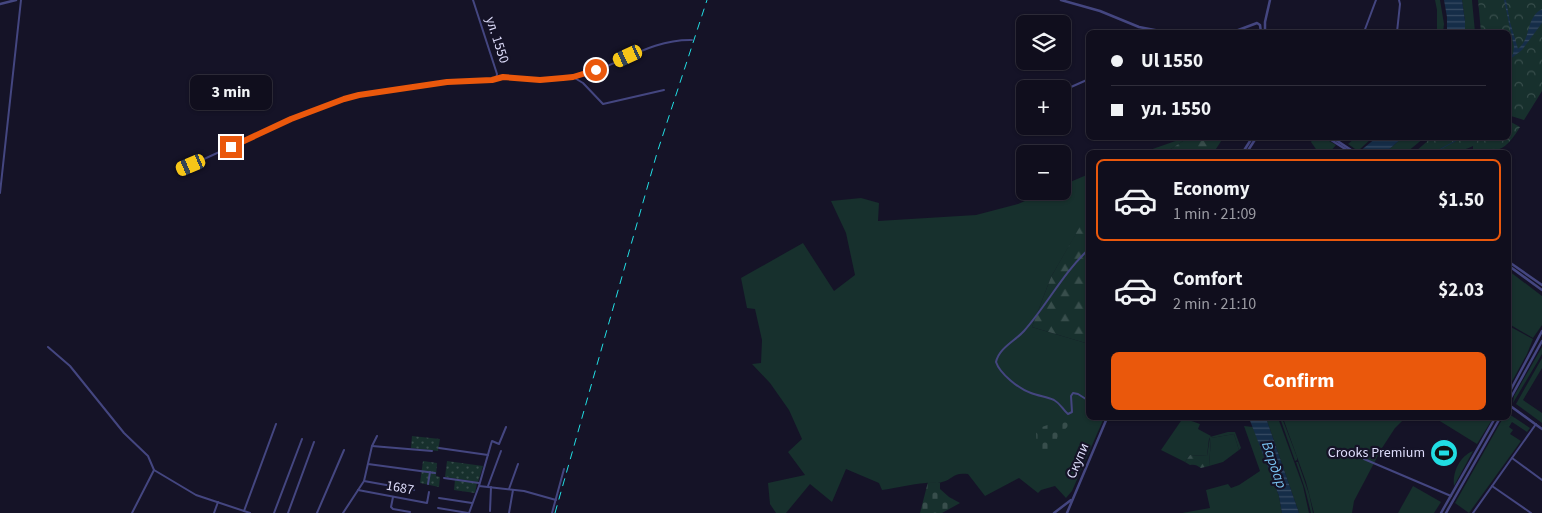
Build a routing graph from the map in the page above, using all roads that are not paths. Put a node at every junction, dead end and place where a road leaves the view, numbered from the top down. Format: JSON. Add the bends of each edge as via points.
{"nodes":[{"id":1,"x":16,"y":0,"type":"edge"},
{"id":2,"x":22,"y":0,"type":"edge"},
{"id":3,"x":473,"y":0,"type":"edge"},
{"id":4,"x":1062,"y":0,"type":"edge"},
{"id":5,"x":1270,"y":0,"type":"edge"},
{"id":6,"x":1376,"y":0,"type":"edge"},
{"id":7,"x":1399,"y":0,"type":"edge"},
{"id":8,"x":0,"y":4,"type":"edge"},
{"id":9,"x":1155,"y":30,"type":"edge"},
{"id":10,"x":1238,"y":30,"type":"edge"},
{"id":11,"x":1261,"y":30,"type":"edge"},
{"id":12,"x":1265,"y":30,"type":"edge"},
{"id":13,"x":1365,"y":30,"type":"edge"},
{"id":14,"x":1397,"y":30,"type":"edge"},
{"id":15,"x":692,"y":40,"type":"dead end"},
{"id":16,"x":573,"y":77,"type":"junction"},
{"id":17,"x":497,"y":78,"type":"junction"},
{"id":18,"x":1086,"y":80,"type":"edge"},
{"id":19,"x":1071,"y":87,"type":"edge"},
{"id":20,"x":664,"y":90,"type":"dead end"},
{"id":21,"x":1252,"y":140,"type":"edge"},
{"id":22,"x":1332,"y":140,"type":"edge"},
{"id":23,"x":1335,"y":140,"type":"edge"},
{"id":24,"x":1340,"y":144,"type":"junction"},
{"id":25,"x":1245,"y":150,"type":"edge"},
{"id":26,"x":1348,"y":150,"type":"edge"},
{"id":27,"x":1350,"y":150,"type":"edge"},
{"id":28,"x":178,"y":171,"type":"dead end"},
{"id":29,"x":0,"y":193,"type":"edge"},
{"id":30,"x":1086,"y":252,"type":"edge"},
{"id":31,"x":1511,"y":265,"type":"edge"},
{"id":32,"x":1511,"y":266,"type":"edge"},
{"id":33,"x":1542,"y":285,"type":"edge"},
{"id":34,"x":1542,"y":290,"type":"edge"},
{"id":35,"x":1542,"y":331,"type":"edge"},
{"id":36,"x":1542,"y":341,"type":"edge"},
{"id":37,"x":48,"y":347,"type":"dead end"},
{"id":38,"x":1511,"y":389,"type":"edge"},
{"id":39,"x":1511,"y":397,"type":"edge"},
{"id":40,"x":1086,"y":399,"type":"edge"},
{"id":41,"x":1511,"y":406,"type":"edge"},
{"id":42,"x":1106,"y":420,"type":"edge"},
{"id":43,"x":1494,"y":420,"type":"edge"},
{"id":44,"x":1499,"y":420,"type":"edge"},
{"id":45,"x":276,"y":424,"type":"dead end"},
{"id":46,"x":1536,"y":424,"type":"junction"},
{"id":47,"x":506,"y":427,"type":"dead end"},
{"id":48,"x":1542,"y":428,"type":"edge"},
{"id":49,"x":377,"y":436,"type":"dead end"},
{"id":50,"x":302,"y":439,"type":"dead end"},
{"id":51,"x":314,"y":442,"type":"dead end"},
{"id":52,"x":372,"y":446,"type":"junction"},
{"id":53,"x":439,"y":448,"type":"dead end"},
{"id":54,"x":344,"y":450,"type":"dead end"},
{"id":55,"x":432,"y":451,"type":"dead end"},
{"id":56,"x":501,"y":451,"type":"dead end"},
{"id":57,"x":488,"y":455,"type":"junction"},
{"id":58,"x":1512,"y":458,"type":"junction"},
{"id":59,"x":1364,"y":459,"type":"dead end"},
{"id":60,"x":368,"y":464,"type":"junction"},
{"id":61,"x":518,"y":464,"type":"dead end"},
{"id":62,"x":564,"y":469,"type":"dead end"},
{"id":63,"x":154,"y":470,"type":"junction"},
{"id":64,"x":430,"y":472,"type":"junction"},
{"id":65,"x":435,"y":473,"type":"dead end"},
{"id":66,"x":444,"y":478,"type":"dead end"},
{"id":67,"x":1542,"y":480,"type":"edge"},
{"id":68,"x":364,"y":481,"type":"junction"},
{"id":69,"x":428,"y":484,"type":"dead end"},
{"id":70,"x":479,"y":484,"type":"junction"},
{"id":71,"x":1492,"y":486,"type":"junction"},
{"id":72,"x":489,"y":487,"type":"junction"},
{"id":73,"x":358,"y":490,"type":"junction"},
{"id":74,"x":414,"y":490,"type":"dead end"},
{"id":75,"x":511,"y":490,"type":"junction"},
{"id":76,"x":429,"y":492,"type":"dead end"},
{"id":77,"x":1452,"y":496,"type":"junction"},
{"id":78,"x":393,"y":497,"type":"junction"},
{"id":79,"x":439,"y":498,"type":"dead end"},
{"id":80,"x":556,"y":500,"type":"junction"},
{"id":81,"x":1073,"y":500,"type":"junction"},
{"id":82,"x":218,"y":502,"type":"junction"},
{"id":83,"x":472,"y":503,"type":"junction"},
{"id":84,"x":438,"y":508,"type":"dead end"},
{"id":85,"x":1525,"y":509,"type":"junction"},
{"id":86,"x":490,"y":511,"type":"dead end"},
{"id":87,"x":244,"y":512,"type":"junction"},
{"id":88,"x":410,"y":512,"type":"dead end"},
{"id":89,"x":132,"y":513,"type":"edge"},
{"id":90,"x":214,"y":513,"type":"edge"},
{"id":91,"x":250,"y":513,"type":"edge"},
{"id":92,"x":274,"y":513,"type":"edge"},
{"id":93,"x":288,"y":513,"type":"edge"},
{"id":94,"x":317,"y":513,"type":"edge"},
{"id":95,"x":343,"y":513,"type":"edge"},
{"id":96,"x":468,"y":513,"type":"edge"},
{"id":97,"x":510,"y":513,"type":"edge"},
{"id":98,"x":552,"y":513,"type":"edge"},
{"id":99,"x":1054,"y":513,"type":"edge"},
{"id":100,"x":1067,"y":513,"type":"edge"},
{"id":101,"x":1441,"y":513,"type":"edge"},
{"id":102,"x":1446,"y":513,"type":"edge"},
{"id":103,"x":1473,"y":513,"type":"edge"},
{"id":104,"x":1522,"y":513,"type":"edge"},
{"id":105,"x":1531,"y":513,"type":"edge"}],
"edges":[{"from":1,"to":8,"type":"street"},
{"from":2,"to":29,"type":"street"},
{"from":3,"to":17,"type":"street","name":"ул. 1550"},
{"from":4,"to":9,"type":"street"},
{"from":5,"to":12,"type":"street"},
{"from":6,"to":13,"type":"street"},
{"from":7,"to":14,"type":"street"},
{"from":10,"to":11,"type":"street","via":[[1256,23],[1260,24]]},
{"from":15,"to":16,"type":"street","via":[[659,43]]},
{"from":16,"to":17,"type":"street","via":[[550,80]]},
{"from":16,"to":20,"type":"street","via":[[603,104]]},
{"from":17,"to":28,"type":"street","name":"ул. 1550","via":[[447,82],[344,99],[291,119]]},
{"from":18,"to":19,"type":"street"},
{"from":21,"to":25,"type":"street"},
{"from":22,"to":24,"type":"street"},
{"from":23,"to":24,"type":"street"},
{"from":24,"to":26,"type":"street"},
{"from":24,"to":27,"type":"street"},
{"from":30,"to":40,"type":"street","via":[[1022,333],[1000,353],[996,362],[1001,371],[1020,387],[1052,399],[1068,414],[1072,410],[1072,393]]},
{"from":31,"to":33,"type":"street"},
{"from":32,"to":34,"type":"street"},
{"from":35,"to":38,"type":"street"},
{"from":36,"to":39,"type":"street"},
{"from":37,"to":63,"type":"street","via":[[70,366],[124,433],[148,456]]},
{"from":41,"to":46,"type":"street"},
{"from":42,"to":81,"type":"street","name":"Скупи"},
{"from":43,"to":77,"type":"street"},
{"from":44,"to":102,"type":"street"},
{"from":45,"to":87,"type":"street"},
{"from":46,"to":48,"type":"street"},
{"from":46,"to":58,"type":"street"},
{"from":47,"to":57,"type":"street","via":[[499,444],[492,441]]},
{"from":49,"to":52,"type":"street"},
{"from":50,"to":92,"type":"street"},
{"from":51,"to":93,"type":"street"},
{"from":52,"to":55,"type":"street"},
{"from":52,"to":60,"type":"street"},
{"from":53,"to":57,"type":"street"},
{"from":54,"to":94,"type":"street"},
{"from":56,"to":72,"type":"street"},
{"from":57,"to":70,"type":"street"},
{"from":58,"to":67,"type":"street"},
{"from":58,"to":71,"type":"street"},
{"from":59,"to":77,"type":"street"},
{"from":60,"to":64,"type":"street","name":"1687"},
{"from":60,"to":68,"type":"street"},
{"from":61,"to":75,"type":"street"},
{"from":62,"to":80,"type":"street"},
{"from":63,"to":82,"type":"street","via":[[196,495]]},
{"from":63,"to":89,"type":"street"},
{"from":64,"to":65,"type":"street","name":"1687"},
{"from":64,"to":69,"type":"street"},
{"from":66,"to":70,"type":"street"},
{"from":68,"to":73,"type":"street"},
{"from":68,"to":74,"type":"street","name":"1687"},
{"from":70,"to":72,"type":"street"},
{"from":70,"to":83,"type":"street"},
{"from":71,"to":85,"type":"street"},
{"from":71,"to":103,"type":"street"},
{"from":72,"to":75,"type":"street"},
{"from":72,"to":86,"type":"street"},
{"from":73,"to":78,"type":"street","name":"1687"},
{"from":73,"to":95,"type":"street"},
{"from":75,"to":80,"type":"street"},
{"from":75,"to":97,"type":"street"},
{"from":76,"to":78,"type":"street","name":"1687","via":[[427,503]]},
{"from":77,"to":101,"type":"street"},
{"from":78,"to":88,"type":"street","via":[[393,509]]},
{"from":79,"to":83,"type":"street"},
{"from":80,"to":98,"type":"street"},
{"from":81,"to":99,"type":"street"},
{"from":81,"to":100,"type":"street","name":"Скупи"},
{"from":82,"to":87,"type":"street"},
{"from":82,"to":90,"type":"street"},
{"from":83,"to":96,"type":"street"},
{"from":84,"to":96,"type":"street"},
{"from":85,"to":104,"type":"street"},
{"from":85,"to":105,"type":"street"},
{"from":87,"to":91,"type":"street"}]}
